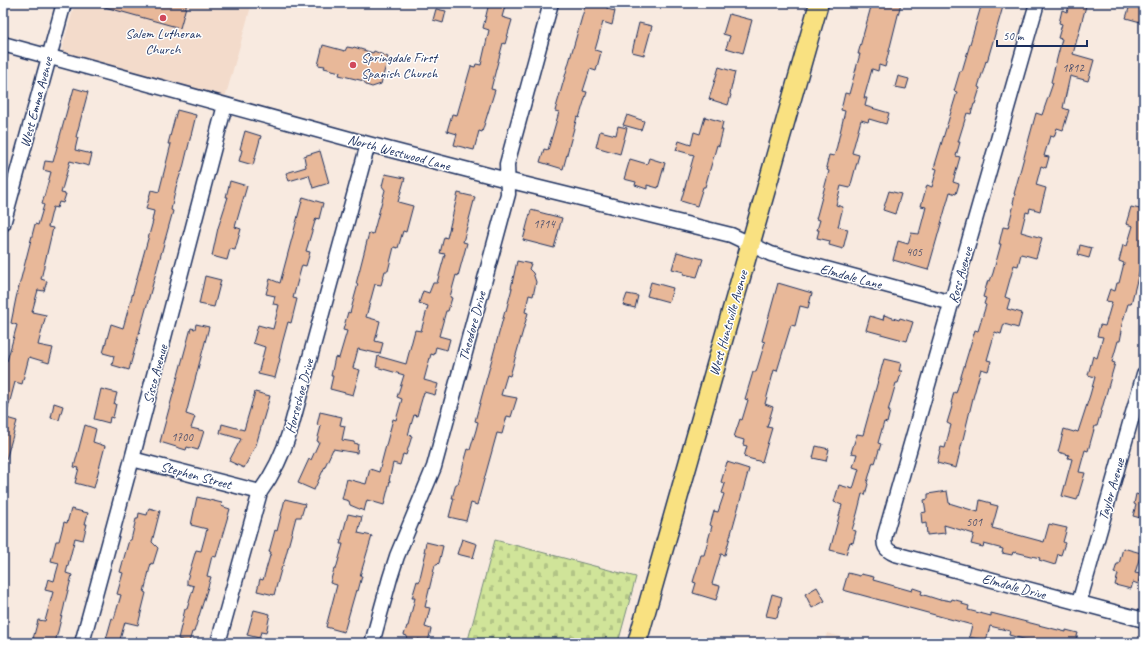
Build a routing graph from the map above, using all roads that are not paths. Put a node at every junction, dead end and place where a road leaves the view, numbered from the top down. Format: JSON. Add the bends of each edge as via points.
{"nodes":[{"id":1,"x":64,"y":3,"type":"edge"},
{"id":2,"x":551,"y":3,"type":"edge"},
{"id":3,"x":819,"y":3,"type":"edge"},
{"id":4,"x":1037,"y":3,"type":"edge"},
{"id":5,"x":3,"y":44,"type":"edge"},
{"id":6,"x":49,"y":56,"type":"junction"},
{"id":7,"x":225,"y":105,"type":"junction"},
{"id":8,"x":368,"y":144,"type":"junction"},
{"id":9,"x":507,"y":180,"type":"junction"},
{"id":10,"x":3,"y":224,"type":"edge"},
{"id":11,"x":751,"y":244,"type":"junction"},
{"id":12,"x":952,"y":303,"type":"junction"},
{"id":13,"x":1144,"y":374,"type":"edge"},
{"id":14,"x":132,"y":459,"type":"junction"},
{"id":15,"x":260,"y":492,"type":"junction"},
{"id":16,"x":885,"y":548,"type":"joint"},
{"id":17,"x":1079,"y":603,"type":"junction"},
{"id":18,"x":1144,"y":620,"type":"edge"},
{"id":19,"x":82,"y":643,"type":"edge"},
{"id":20,"x":218,"y":643,"type":"edge"},
{"id":21,"x":372,"y":643,"type":"edge"},
{"id":22,"x":637,"y":643,"type":"edge"}],
"edges":[{"from":1,"to":6,"type":"street","name":"West Emma Avenue"},
{"from":2,"to":9,"type":"street","name":"Theodore Drive","via":[[506,164]]},
{"from":3,"to":11,"type":"main road","name":"West Huntsville Avenue"},
{"from":4,"to":12,"type":"street","name":"Ross Avenue"},
{"from":5,"to":6,"type":"street","name":"North Westwood Lane"},
{"from":6,"to":7,"type":"street","name":"North Westwood Lane"},
{"from":6,"to":10,"type":"street","name":"West Emma Avenue"},
{"from":7,"to":8,"type":"street","name":"North Westwood Lane"},
{"from":7,"to":14,"type":"street","name":"Sisco Avenue"},
{"from":8,"to":9,"type":"street","name":"North Westwood Lane"},
{"from":8,"to":15,"type":"street","name":"Horseshoe Drive","via":[[283,454]]},
{"from":9,"to":11,"type":"street","name":"North Westwood Lane","via":[[731,235]]},
{"from":9,"to":21,"type":"street","name":"Theodore Drive","via":[[508,194],[434,467],[395,563]]},
{"from":11,"to":12,"type":"street","name":"Elmdale Lane","via":[[772,254]]},
{"from":11,"to":22,"type":"main road","name":"West Huntsville Avenue"},
{"from":12,"to":16,"type":"street","name":"Ross Avenue","via":[[885,535]]},
{"from":13,"to":17,"type":"street","name":"Taylor Avenue"},
{"from":14,"to":15,"type":"street","name":"Stephen Street"},
{"from":14,"to":19,"type":"street","name":"Sisco Avenue"},
{"from":15,"to":20,"type":"street","name":"Horseshoe Drive"},
{"from":16,"to":17,"type":"street","name":"Elmdale Drive","via":[[895,554]]},
{"from":17,"to":18,"type":"street","name":"Elmdale Drive"}]}
